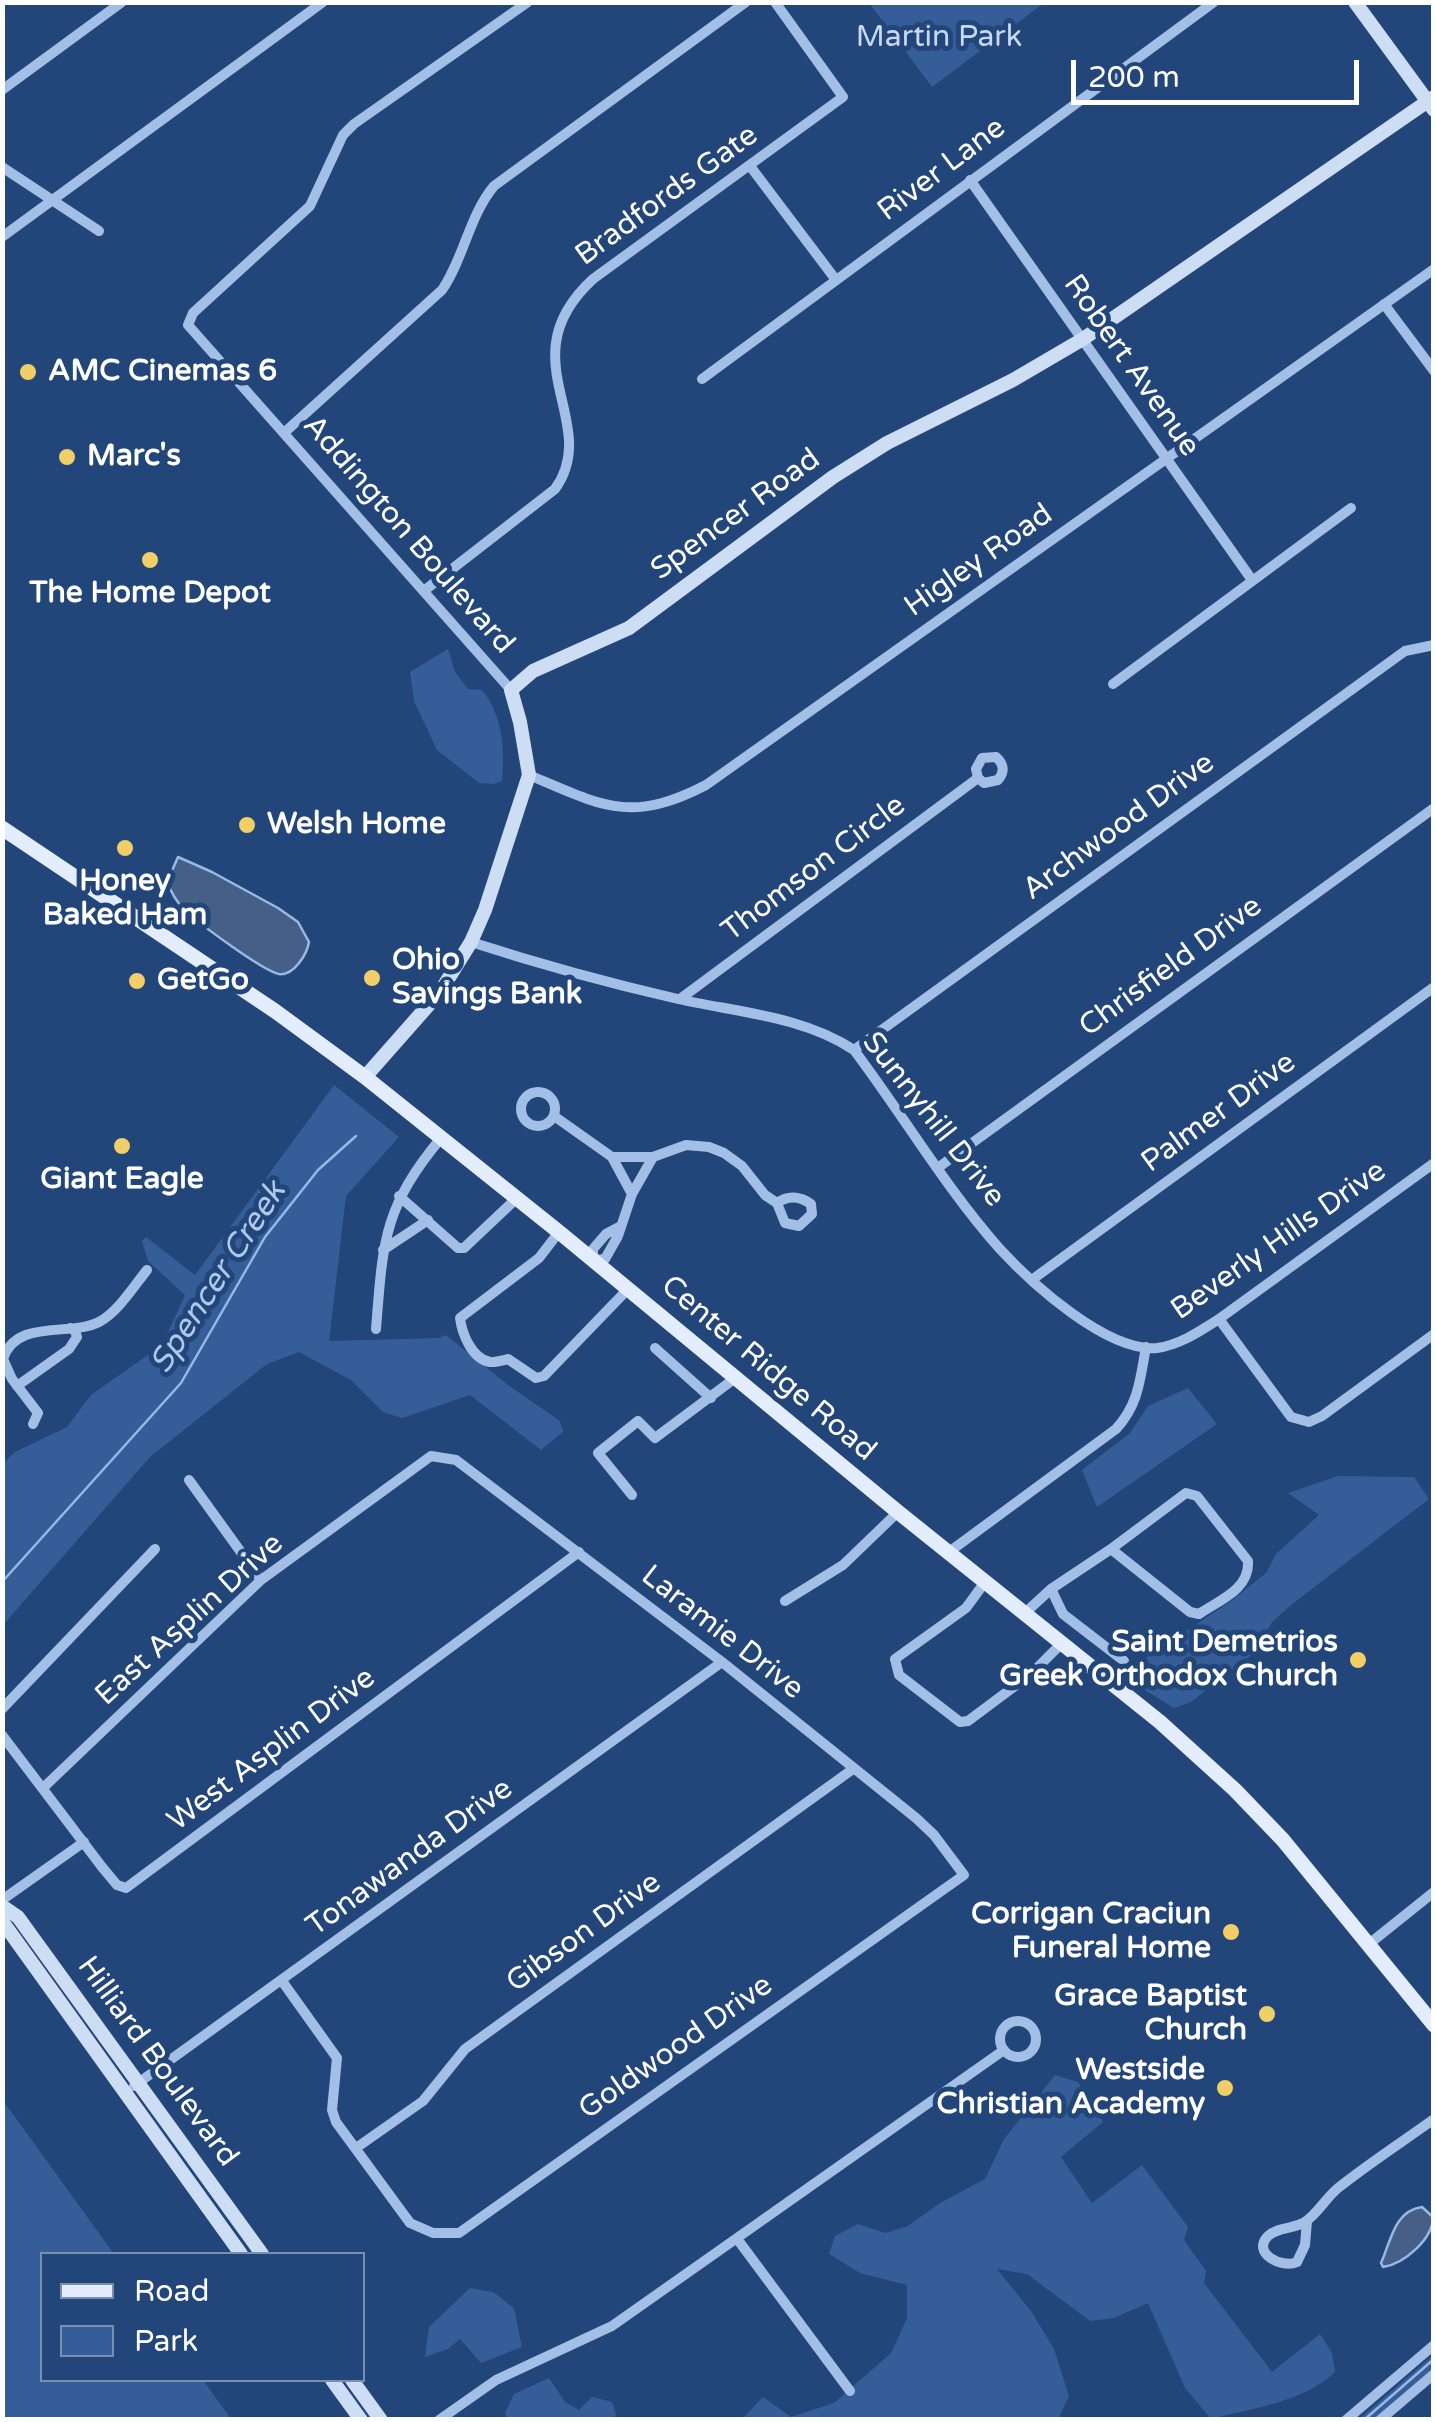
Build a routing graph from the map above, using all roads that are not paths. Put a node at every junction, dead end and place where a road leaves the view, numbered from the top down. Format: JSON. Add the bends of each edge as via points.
{"nodes":[{"id":1,"x":122,"y":2,"type":"edge"},
{"id":2,"x":322,"y":2,"type":"edge"},
{"id":3,"x":528,"y":2,"type":"edge"},
{"id":4,"x":746,"y":2,"type":"edge"},
{"id":5,"x":775,"y":2,"type":"edge"},
{"id":6,"x":1214,"y":2,"type":"edge"},
{"id":7,"x":1355,"y":2,"type":"edge"},
{"id":8,"x":2,"y":90,"type":"edge"},
{"id":9,"x":1432,"y":103,"type":"edge"},
{"id":10,"x":750,"y":166,"type":"junction"},
{"id":11,"x":2,"y":167,"type":"edge"},
{"id":12,"x":970,"y":180,"type":"junction"},
{"id":13,"x":52,"y":200,"type":"junction"},
{"id":14,"x":99,"y":231,"type":"dead end"},
{"id":15,"x":2,"y":237,"type":"edge"},
{"id":16,"x":1434,"y":269,"type":"edge"},
{"id":17,"x":836,"y":280,"type":"junction"},
{"id":18,"x":1384,"y":304,"type":"junction"},
{"id":19,"x":1083,"y":340,"type":"junction"},
{"id":20,"x":1434,"y":371,"type":"edge"},
{"id":21,"x":702,"y":379,"type":"dead end"},
{"id":22,"x":285,"y":432,"type":"junction"},
{"id":23,"x":1165,"y":460,"type":"junction"},
{"id":24,"x":1352,"y":508,"type":"dead end"},
{"id":25,"x":1252,"y":580,"type":"junction"},
{"id":26,"x":426,"y":590,"type":"junction"},
{"id":27,"x":1434,"y":644,"type":"edge"},
{"id":28,"x":1113,"y":684,"type":"dead end"},
{"id":29,"x":510,"y":690,"type":"junction"},
{"id":30,"x":529,"y":775,"type":"junction"},
{"id":31,"x":978,"y":778,"type":"dead end"},
{"id":32,"x":1434,"y":808,"type":"edge"},
{"id":33,"x":2,"y":828,"type":"edge"},
{"id":34,"x":471,"y":942,"type":"junction"},
{"id":35,"x":1434,"y":987,"type":"edge"},
{"id":36,"x":680,"y":1000,"type":"junction"},
{"id":37,"x":854,"y":1050,"type":"junction"},
{"id":38,"x":365,"y":1077,"type":"junction"},
{"id":39,"x":554,"y":1116,"type":"dead end"},
{"id":40,"x":441,"y":1138,"type":"junction"},
{"id":41,"x":612,"y":1157,"type":"junction"},
{"id":42,"x":652,"y":1158,"type":"junction"},
{"id":43,"x":1434,"y":1163,"type":"edge"},
{"id":44,"x":939,"y":1168,"type":"junction"},
{"id":45,"x":632,"y":1194,"type":"junction"},
{"id":46,"x":399,"y":1196,"type":"junction"},
{"id":47,"x":517,"y":1198,"type":"junction"},
{"id":48,"x":777,"y":1203,"type":"dead end"},
{"id":49,"x":428,"y":1220,"type":"junction"},
{"id":50,"x":559,"y":1232,"type":"junction"},
{"id":51,"x":383,"y":1250,"type":"junction"},
{"id":52,"x":592,"y":1260,"type":"junction"},
{"id":53,"x":147,"y":1270,"type":"dead end"},
{"id":54,"x":1033,"y":1279,"type":"junction"},
{"id":55,"x":628,"y":1289,"type":"junction"},
{"id":56,"x":1219,"y":1319,"type":"junction"},
{"id":57,"x":69,"y":1328,"type":"junction"},
{"id":58,"x":376,"y":1329,"type":"dead end"},
{"id":59,"x":1434,"y":1334,"type":"edge"},
{"id":60,"x":7,"y":1342,"type":"edge"},
{"id":61,"x":655,"y":1348,"type":"dead end"},
{"id":62,"x":1146,"y":1348,"type":"junction"},
{"id":63,"x":3,"y":1359,"type":"edge"},
{"id":64,"x":734,"y":1379,"type":"junction"},
{"id":65,"x":17,"y":1386,"type":"junction"},
{"id":66,"x":711,"y":1398,"type":"junction"},
{"id":67,"x":32,"y":1424,"type":"dead end"},
{"id":68,"x":431,"y":1456,"type":"joint"},
{"id":69,"x":189,"y":1480,"type":"dead end"},
{"id":70,"x":632,"y":1496,"type":"dead end"},
{"id":71,"x":898,"y":1512,"type":"junction"},
{"id":72,"x":1112,"y":1548,"type":"junction"},
{"id":73,"x":155,"y":1549,"type":"dead end"},
{"id":74,"x":578,"y":1552,"type":"junction"},
{"id":75,"x":949,"y":1552,"type":"junction"},
{"id":76,"x":261,"y":1580,"type":"junction"},
{"id":77,"x":985,"y":1582,"type":"junction"},
{"id":78,"x":1051,"y":1589,"type":"junction"},
{"id":79,"x":784,"y":1601,"type":"dead end"},
{"id":80,"x":1024,"y":1613,"type":"junction"},
{"id":81,"x":1062,"y":1643,"type":"junction"},
{"id":82,"x":722,"y":1662,"type":"junction"},
{"id":83,"x":1124,"y":1662,"type":"dead end"},
{"id":84,"x":2,"y":1709,"type":"edge"},
{"id":85,"x":2,"y":1734,"type":"edge"},
{"id":86,"x":853,"y":1770,"type":"junction"},
{"id":87,"x":44,"y":1788,"type":"junction"},
{"id":88,"x":84,"y":1842,"type":"junction"},
{"id":89,"x":964,"y":1874,"type":"joint"},
{"id":90,"x":1434,"y":1892,"type":"edge"},
{"id":91,"x":2,"y":1903,"type":"edge"},
{"id":92,"x":2,"y":1921,"type":"edge"},
{"id":93,"x":1369,"y":1944,"type":"junction"},
{"id":94,"x":282,"y":1981,"type":"junction"},
{"id":95,"x":1434,"y":2025,"type":"edge"},
{"id":96,"x":1004,"y":2050,"type":"dead end"},
{"id":97,"x":138,"y":2082,"type":"junction"},
{"id":98,"x":125,"y":2092,"type":"junction"},
{"id":99,"x":1434,"y":2120,"type":"edge"},
{"id":100,"x":356,"y":2148,"type":"junction"},
{"id":101,"x":1307,"y":2221,"type":"junction"},
{"id":102,"x":738,"y":2240,"type":"junction"},
{"id":103,"x":240,"y":2252,"type":"edge"},
{"id":104,"x":261,"y":2252,"type":"edge"},
{"id":105,"x":1434,"y":2345,"type":"edge"},
{"id":106,"x":1434,"y":2374,"type":"edge"},
{"id":107,"x":333,"y":2382,"type":"edge"},
{"id":108,"x":353,"y":2382,"type":"edge"},
{"id":109,"x":850,"y":2391,"type":"dead end"},
{"id":110,"x":361,"y":2420,"type":"edge"},
{"id":111,"x":381,"y":2420,"type":"edge"},
{"id":112,"x":439,"y":2420,"type":"edge"},
{"id":113,"x":1346,"y":2420,"type":"edge"},
{"id":114,"x":1380,"y":2420,"type":"edge"}],
"edges":[{"from":1,"to":8,"type":"street"},
{"from":2,"to":13,"type":"street"},
{"from":3,"to":22,"type":"street","name":"Addington Boulevard","via":[[354,124],[310,206],[193,313],[188,324]]},
{"from":4,"to":22,"type":"street","via":[[494,186],[442,290]]},
{"from":5,"to":10,"type":"street","name":"Bradfords Gate","via":[[844,97]]},
{"from":6,"to":12,"type":"street","name":"River Lane"},
{"from":7,"to":9,"type":"street"},
{"from":9,"to":19,"type":"street","name":"Spencer Road"},
{"from":10,"to":17,"type":"street"},
{"from":10,"to":26,"type":"street","name":"Bradfords Gate","via":[[574,296],[553,355],[570,455],[565,475]]},
{"from":11,"to":13,"type":"street"},
{"from":12,"to":17,"type":"street","name":"River Lane"},
{"from":12,"to":19,"type":"street","name":"Robert Avenue"},
{"from":13,"to":14,"type":"street"},
{"from":13,"to":15,"type":"street"},
{"from":16,"to":18,"type":"street","name":"Higley Road"},
{"from":17,"to":21,"type":"street","name":"River Lane"},
{"from":18,"to":20,"type":"street"},
{"from":18,"to":23,"type":"street","name":"Higley Road"},
{"from":19,"to":23,"type":"street","name":"Robert Avenue"},
{"from":19,"to":29,"type":"street","name":"Spencer Road","via":[[887,442],[629,628],[533,671]]},
{"from":22,"to":26,"type":"street","name":"Addington Boulevard"},
{"from":23,"to":25,"type":"street","name":"Robert Avenue"},
{"from":23,"to":30,"type":"street","name":"Higley Road","via":[[706,785],[654,807],[619,806]]},
{"from":24,"to":25,"type":"street"},
{"from":25,"to":28,"type":"street"},
{"from":26,"to":29,"type":"street","name":"Addington Boulevard"},
{"from":27,"to":37,"type":"street","name":"Archwood Drive","via":[[1415,647]]},
{"from":29,"to":30,"type":"street"},
{"from":30,"to":34,"type":"street"},
{"from":31,"to":36,"type":"street","name":"Thomson Circle"},
{"from":32,"to":44,"type":"street","name":"Chrisfield Drive"},
{"from":33,"to":38,"type":"main road","name":"Center Ridge Road"},
{"from":34,"to":36,"type":"street","name":"Sunnyhill Drive"},
{"from":34,"to":38,"type":"street","via":[[440,992]]},
{"from":35,"to":54,"type":"street","name":"Palmer Drive"},
{"from":36,"to":37,"type":"street","name":"Sunnyhill Drive","via":[[818,1030]]},
{"from":37,"to":44,"type":"street","name":"Sunnyhill Drive"},
{"from":38,"to":40,"type":"main road","name":"Center Ridge Road"},
{"from":39,"to":41,"type":"street"},
{"from":40,"to":46,"type":"street"},
{"from":40,"to":47,"type":"main road","name":"Center Ridge Road"},
{"from":41,"to":42,"type":"street"},
{"from":41,"to":45,"type":"street"},
{"from":42,"to":45,"type":"street"},
{"from":42,"to":48,"type":"street","via":[[686,1145],[708,1147],[742,1166]]},
{"from":43,"to":56,"type":"street","name":"Beverly Hills Drive"},
{"from":44,"to":54,"type":"street","name":"Sunnyhill Drive","via":[[999,1247]]},
{"from":45,"to":52,"type":"street","via":[[604,1258]]},
{"from":46,"to":49,"type":"street"},
{"from":46,"to":51,"type":"street"},
{"from":47,"to":49,"type":"street","via":[[464,1248]]},
{"from":47,"to":50,"type":"main road","name":"Center Ridge Road"},
{"from":49,"to":51,"type":"street"},
{"from":50,"to":52,"type":"main road","name":"Center Ridge Road"},
{"from":50,"to":55,"type":"street","via":[[539,1258],[460,1318],[461,1332],[484,1360],[508,1360],[536,1378],[544,1376]]},
{"from":51,"to":58,"type":"street"},
{"from":52,"to":55,"type":"main road","name":"Center Ridge Road"},
{"from":53,"to":57,"type":"street","via":[[103,1320]]},
{"from":54,"to":62,"type":"street","name":"Sunnyhill Drive","via":[[1109,1339]]},
{"from":55,"to":64,"type":"main road","name":"Center Ridge Road"},
{"from":56,"to":59,"type":"street","via":[[1290,1417],[1304,1421],[1322,1416]]},
{"from":56,"to":62,"type":"street","name":"Beverly Hills Drive","via":[[1184,1340]]},
{"from":57,"to":60,"type":"street"},
{"from":57,"to":65,"type":"street","via":[[77,1337],[69,1349]]},
{"from":60,"to":63,"type":"street"},
{"from":61,"to":66,"type":"street"},
{"from":62,"to":75,"type":"street","name":"Beverly Hills Drive","via":[[1131,1413],[1116,1429]]},
{"from":63,"to":65,"type":"street"},
{"from":64,"to":66,"type":"street"},
{"from":64,"to":71,"type":"main road","name":"Center Ridge Road"},
{"from":65,"to":67,"type":"street","via":[[38,1411]]},
{"from":66,"to":70,"type":"street","via":[[654,1438],[638,1421],[598,1453]]},
{"from":68,"to":74,"type":"street","name":"Laramie Drive","via":[[456,1460]]},
{"from":68,"to":76,"type":"street","name":"East Asplin Drive"},
{"from":69,"to":76,"type":"street"},
{"from":71,"to":75,"type":"main road","name":"Center Ridge Road"},
{"from":71,"to":79,"type":"street","via":[[843,1565]]},
{"from":72,"to":72,"type":"street","via":[[1186,1494],[1197,1496],[1248,1561],[1249,1575],[1199,1614]]},
{"from":72,"to":78,"type":"street"},
{"from":73,"to":84,"type":"street"},
{"from":74,"to":82,"type":"street","name":"Laramie Drive"},
{"from":74,"to":88,"type":"street","name":"West Asplin Drive","via":[[138,1881],[116,1885]]},
{"from":75,"to":77,"type":"main road","name":"Center Ridge Road"},
{"from":76,"to":87,"type":"street","name":"East Asplin Drive"},
{"from":77,"to":80,"type":"main road","name":"Center Ridge Road"},
{"from":77,"to":81,"type":"street","via":[[966,1608],[896,1659],[900,1675],[960,1722],[968,1721]]},
{"from":78,"to":80,"type":"street"},
{"from":78,"to":83,"type":"street","via":[[1063,1614]]},
{"from":80,"to":81,"type":"main road","name":"Center Ridge Road"},
{"from":81,"to":93,"type":"main road","name":"Center Ridge Road","via":[[1235,1790]]},
{"from":82,"to":86,"type":"street","name":"Laramie Drive"},
{"from":82,"to":94,"type":"street","name":"Tonawanda Drive"},
{"from":85,"to":87,"type":"street"},
{"from":86,"to":89,"type":"street","name":"Laramie Drive","via":[[916,1818]]},
{"from":86,"to":100,"type":"street","name":"Gibson Drive","via":[[465,2049],[423,2101]]},
{"from":87,"to":88,"type":"street"},
{"from":88,"to":91,"type":"street"},
{"from":89,"to":100,"type":"street","name":"Goldwood Drive","via":[[459,2233],[432,2233],[410,2223]]},
{"from":90,"to":93,"type":"street"},
{"from":91,"to":97,"type":"street","name":"Hilliard Boulevard"},
{"from":92,"to":98,"type":"street","name":"Hilliard Boulevard"},
{"from":93,"to":95,"type":"main road","name":"Center Ridge Road"},
{"from":94,"to":97,"type":"street","name":"Tonawanda Drive"},
{"from":94,"to":100,"type":"street","via":[[337,2058],[332,2110]]},
{"from":96,"to":102,"type":"street"},
{"from":97,"to":98,"type":"street","name":"Tonawanda Drive"},
{"from":97,"to":104,"type":"street","name":"Hilliard Boulevard"},
{"from":98,"to":103,"type":"street","name":"Hilliard Boulevard"},
{"from":99,"to":101,"type":"street","via":[[1342,2185]]},
{"from":101,"to":101,"type":"street","via":[[1268,2236],[1265,2251],[1272,2261],[1297,2262]]},
{"from":102,"to":109,"type":"street"},
{"from":102,"to":112,"type":"street","via":[[612,2326],[496,2380]]},
{"from":105,"to":113,"type":"street"},
{"from":106,"to":114,"type":"street"},
{"from":107,"to":110,"type":"street"},
{"from":108,"to":111,"type":"street"}]}
